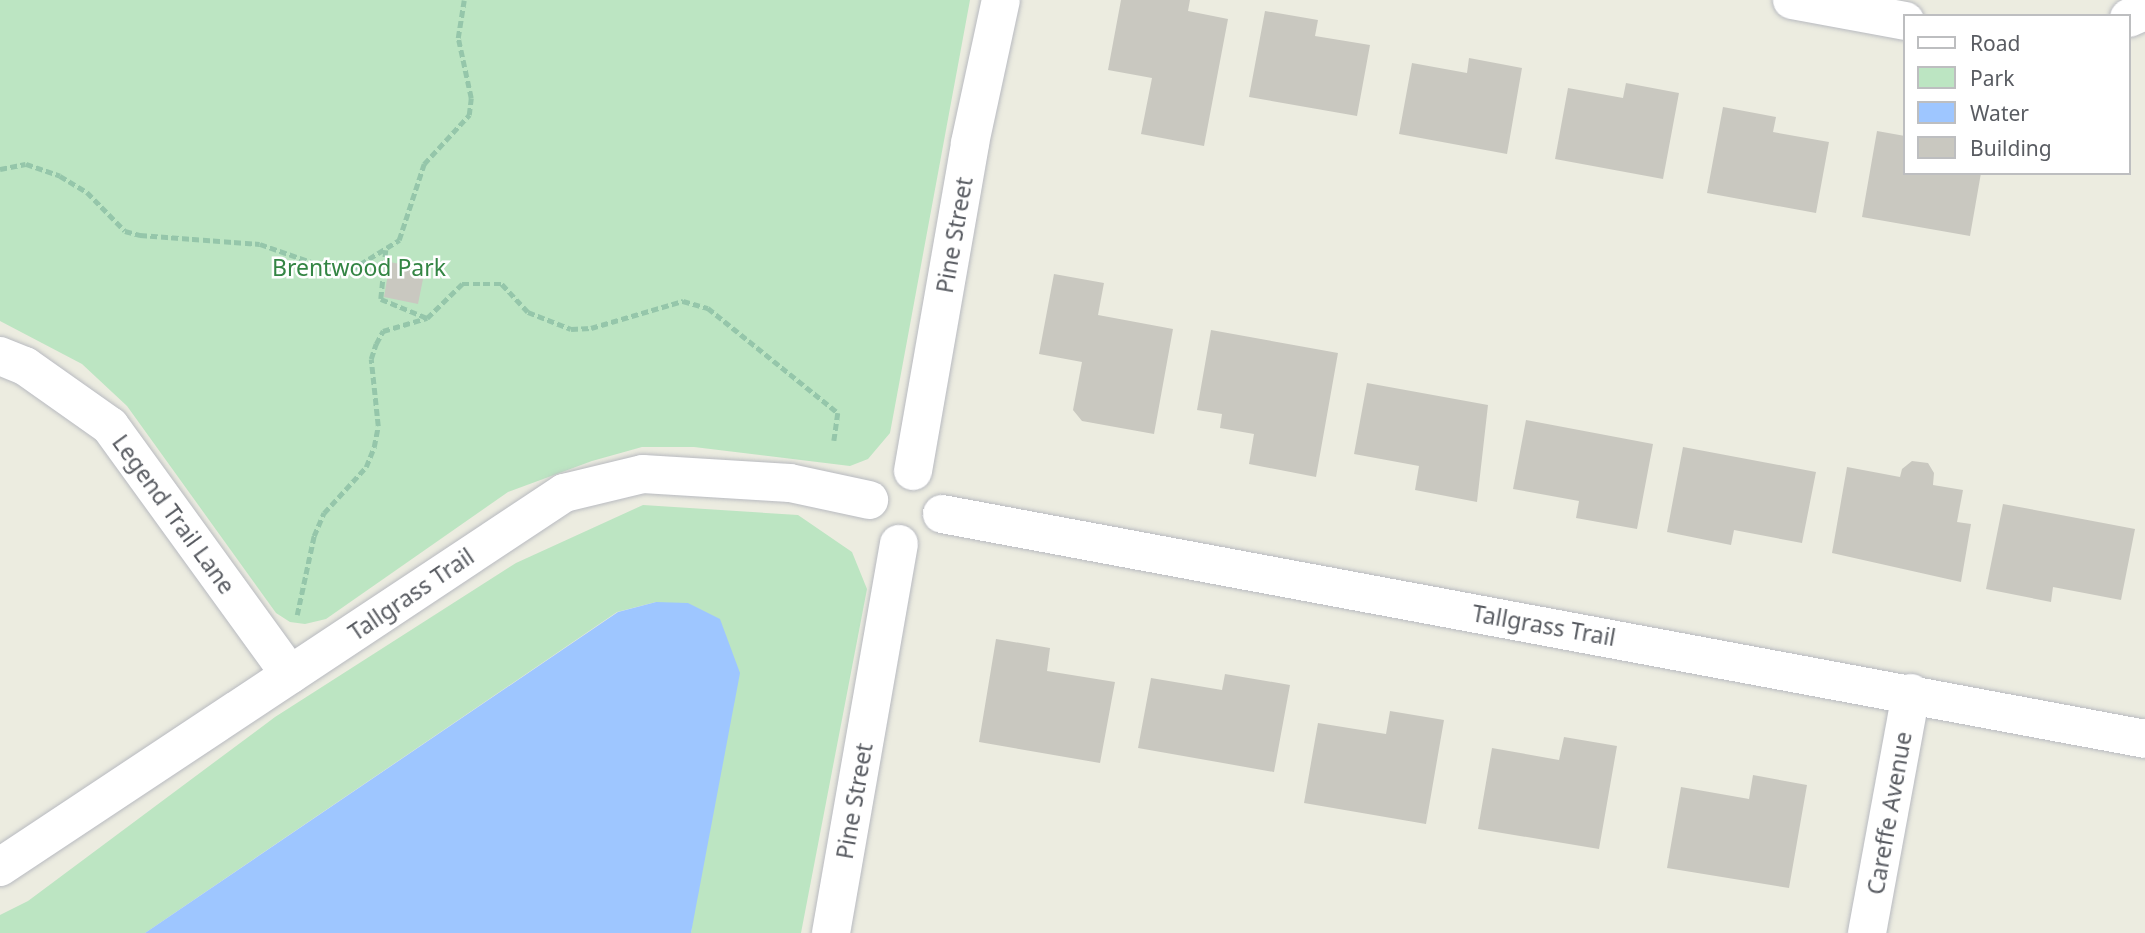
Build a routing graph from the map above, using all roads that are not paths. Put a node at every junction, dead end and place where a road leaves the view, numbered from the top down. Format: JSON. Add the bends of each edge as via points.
{"nodes":[{"id":1,"x":1001,"y":0,"type":"edge"},
{"id":2,"x":1792,"y":0,"type":"edge"},
{"id":3,"x":1904,"y":21,"type":"edge"},
{"id":4,"x":0,"y":356,"type":"edge"},
{"id":5,"x":913,"y":471,"type":"junction"},
{"id":6,"x":869,"y":500,"type":"junction"},
{"id":7,"x":942,"y":514,"type":"junction"},
{"id":8,"x":899,"y":544,"type":"junction"},
{"id":9,"x":290,"y":675,"type":"junction"},
{"id":10,"x":1911,"y":693,"type":"junction"},
{"id":11,"x":2145,"y":739,"type":"edge"},
{"id":12,"x":0,"y":867,"type":"edge"},
{"id":13,"x":831,"y":933,"type":"edge"},
{"id":14,"x":1867,"y":933,"type":"edge"}],
"edges":[{"from":1,"to":5,"type":"street","name":"Pine Street","via":[[970,143]]},
{"from":2,"to":3,"type":"street"},
{"from":4,"to":9,"type":"street","name":"Legend Trail Lane","via":[[25,366],[110,426]]},
{"from":5,"to":6,"type":"street","via":[[882,478]]},
{"from":5,"to":7,"type":"street","via":[[938,489]]},
{"from":6,"to":8,"type":"street","via":[[879,533]]},
{"from":6,"to":9,"type":"street","name":"Tallgrass Trail","via":[[790,483],[643,474],[564,493]]},
{"from":7,"to":8,"type":"street","via":[[922,541]]},
{"from":7,"to":10,"type":"street","name":"Tallgrass Trail"},
{"from":8,"to":13,"type":"street","name":"Pine Street"},
{"from":9,"to":12,"type":"street","name":"Tallgrass Trail"},
{"from":10,"to":11,"type":"street","name":"Tallgrass Trail"},
{"from":10,"to":14,"type":"street","name":"Careffe Avenue"}]}
